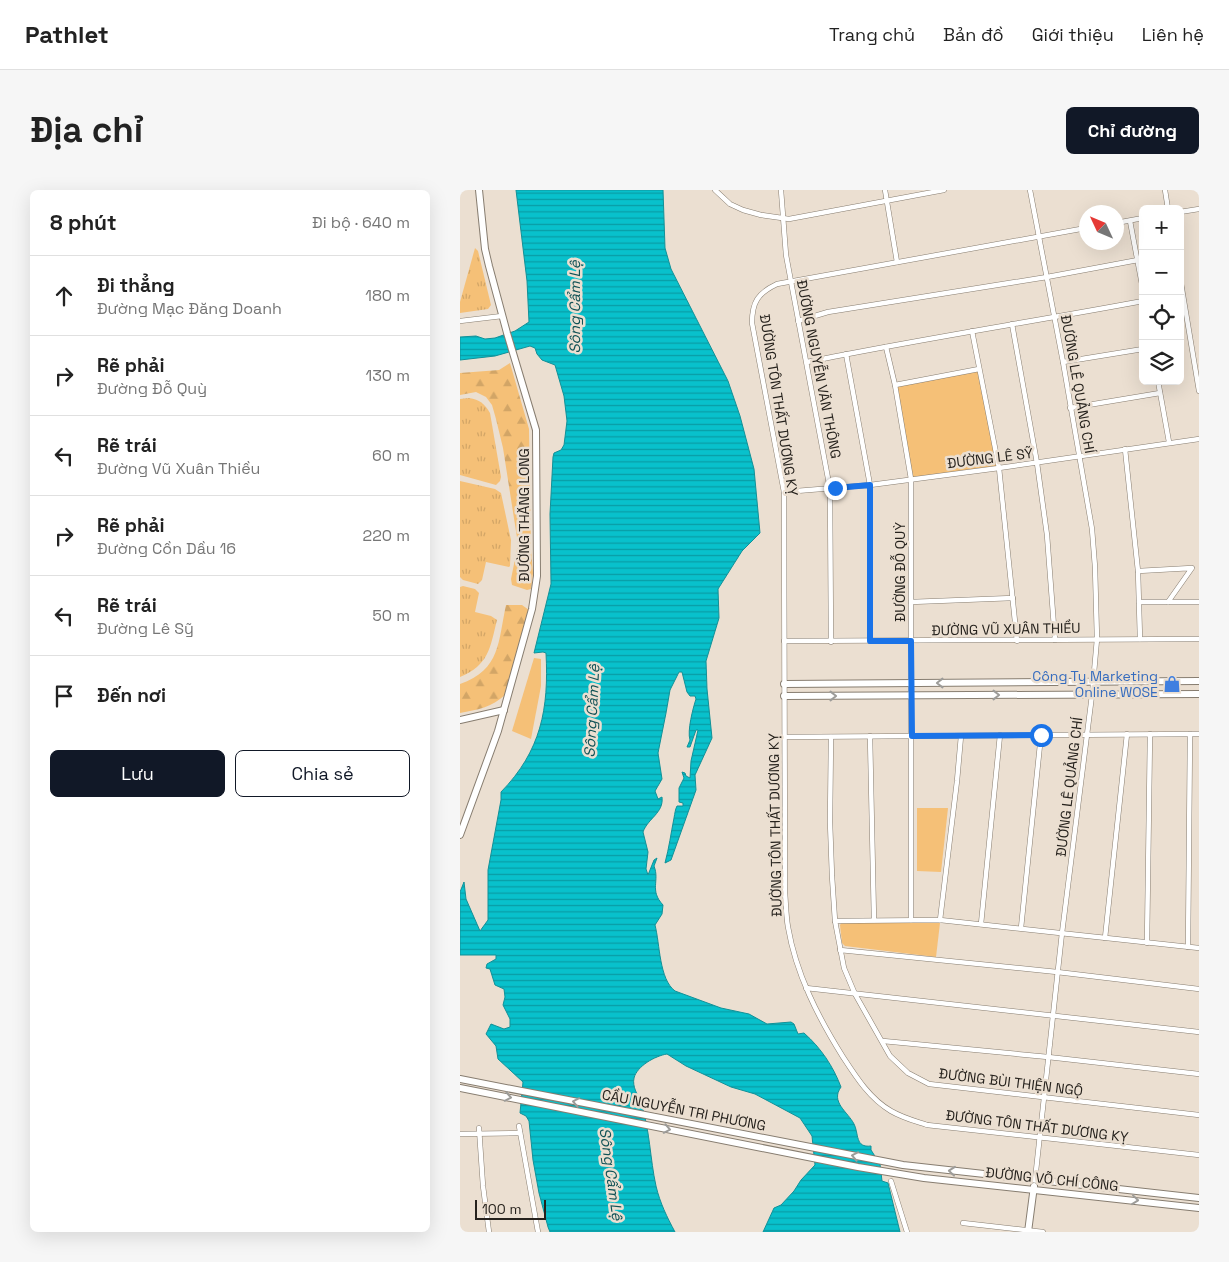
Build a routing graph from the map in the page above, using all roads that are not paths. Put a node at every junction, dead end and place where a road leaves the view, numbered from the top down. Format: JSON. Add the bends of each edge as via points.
{"nodes":[{"id":1,"x":479,"y":190,"type":"edge"},
{"id":2,"x":715,"y":190,"type":"edge"},
{"id":3,"x":781,"y":190,"type":"edge"},
{"id":4,"x":885,"y":190,"type":"edge"},
{"id":5,"x":944,"y":190,"type":"edge"},
{"id":6,"x":1030,"y":190,"type":"edge"},
{"id":7,"x":1165,"y":190,"type":"edge"},
{"id":8,"x":886,"y":200,"type":"junction"},
{"id":9,"x":1167,"y":205,"type":"edge"},
{"id":10,"x":1199,"y":209,"type":"edge"},
{"id":11,"x":1184,"y":211,"type":"edge"},
{"id":12,"x":782,"y":218,"type":"junction"},
{"id":13,"x":1139,"y":219,"type":"edge"},
{"id":14,"x":1130,"y":221,"type":"junction"},
{"id":15,"x":1124,"y":222,"type":"edge"},
{"id":16,"x":1079,"y":229,"type":"edge"},
{"id":17,"x":1039,"y":236,"type":"junction"},
{"id":18,"x":1138,"y":260,"type":"junction"},
{"id":19,"x":897,"y":262,"type":"junction"},
{"id":20,"x":1139,"y":266,"type":"edge"},
{"id":21,"x":1047,"y":277,"type":"junction"},
{"id":22,"x":790,"y":282,"type":"junction"},
{"id":23,"x":1183,"y":295,"type":"edge"},
{"id":24,"x":1139,"y":302,"type":"edge"},
{"id":25,"x":502,"y":316,"type":"junction"},
{"id":26,"x":1054,"y":318,"type":"junction"},
{"id":27,"x":798,"y":321,"type":"junction"},
{"id":28,"x":460,"y":322,"type":"edge"},
{"id":29,"x":1012,"y":324,"type":"junction"},
{"id":30,"x":972,"y":331,"type":"junction"},
{"id":31,"x":886,"y":347,"type":"junction"},
{"id":32,"x":1139,"y":350,"type":"edge"},
{"id":33,"x":846,"y":354,"type":"junction"},
{"id":34,"x":807,"y":362,"type":"junction"},
{"id":35,"x":1063,"y":362,"type":"junction"},
{"id":36,"x":979,"y":369,"type":"junction"},
{"id":37,"x":895,"y":385,"type":"junction"},
{"id":38,"x":1159,"y":385,"type":"edge"},
{"id":39,"x":1199,"y":391,"type":"edge"},
{"id":40,"x":1160,"y":394,"type":"junction"},
{"id":41,"x":1070,"y":408,"type":"junction"},
{"id":42,"x":1199,"y":439,"type":"edge"},
{"id":43,"x":1169,"y":442,"type":"junction"},
{"id":44,"x":1125,"y":449,"type":"junction"},
{"id":45,"x":1079,"y":457,"type":"junction"},
{"id":46,"x":1038,"y":463,"type":"junction"},
{"id":47,"x":999,"y":468,"type":"junction"},
{"id":48,"x":911,"y":479,"type":"junction"},
{"id":49,"x":870,"y":485,"type":"junction"},
{"id":50,"x":830,"y":489,"type":"junction"},
{"id":51,"x":784,"y":492,"type":"junction"},
{"id":52,"x":1138,"y":571,"type":"junction"},
{"id":53,"x":1014,"y":598,"type":"junction"},
{"id":54,"x":911,"y":602,"type":"junction"},
{"id":55,"x":1139,"y":602,"type":"junction"},
{"id":56,"x":1168,"y":602,"type":"junction"},
{"id":57,"x":1199,"y":602,"type":"edge"},
{"id":58,"x":1097,"y":639,"type":"junction"},
{"id":59,"x":1140,"y":639,"type":"junction"},
{"id":60,"x":1199,"y":639,"type":"edge"},
{"id":61,"x":1054,"y":640,"type":"junction"},
{"id":62,"x":784,"y":641,"type":"junction"},
{"id":63,"x":870,"y":641,"type":"junction"},
{"id":64,"x":911,"y":641,"type":"junction"},
{"id":65,"x":1017,"y":641,"type":"junction"},
{"id":66,"x":831,"y":642,"type":"junction"},
{"id":67,"x":1199,"y":681,"type":"edge"},
{"id":68,"x":1093,"y":682,"type":"junction"},
{"id":69,"x":911,"y":683,"type":"junction"},
{"id":70,"x":784,"y":684,"type":"junction"},
{"id":71,"x":1199,"y":694,"type":"edge"},
{"id":72,"x":1092,"y":695,"type":"junction"},
{"id":73,"x":784,"y":696,"type":"junction"},
{"id":74,"x":911,"y":696,"type":"junction"},
{"id":75,"x":504,"y":710,"type":"junction"},
{"id":76,"x":460,"y":720,"type":"edge"},
{"id":77,"x":1127,"y":734,"type":"junction"},
{"id":78,"x":1150,"y":734,"type":"junction"},
{"id":79,"x":1190,"y":734,"type":"junction"},
{"id":80,"x":1199,"y":734,"type":"edge"},
{"id":81,"x":1000,"y":735,"type":"junction"},
{"id":82,"x":1041,"y":735,"type":"junction"},
{"id":83,"x":870,"y":736,"type":"junction"},
{"id":84,"x":912,"y":736,"type":"junction"},
{"id":85,"x":961,"y":736,"type":"junction"},
{"id":86,"x":1087,"y":736,"type":"junction"},
{"id":87,"x":784,"y":737,"type":"junction"},
{"id":88,"x":831,"y":737,"type":"junction"},
{"id":89,"x":460,"y":835,"type":"edge"},
{"id":90,"x":874,"y":920,"type":"junction"},
{"id":91,"x":911,"y":920,"type":"junction"},
{"id":92,"x":940,"y":920,"type":"junction"},
{"id":93,"x":835,"y":921,"type":"junction"},
{"id":94,"x":980,"y":924,"type":"junction"},
{"id":95,"x":1021,"y":928,"type":"junction"},
{"id":96,"x":1062,"y":933,"type":"junction"},
{"id":97,"x":1105,"y":938,"type":"junction"},
{"id":98,"x":1147,"y":943,"type":"junction"},
{"id":99,"x":1188,"y":947,"type":"junction"},
{"id":100,"x":1199,"y":948,"type":"edge"},
{"id":101,"x":840,"y":950,"type":"junction"},
{"id":102,"x":1057,"y":972,"type":"junction"},
{"id":103,"x":806,"y":988,"type":"junction"},
{"id":104,"x":1199,"y":988,"type":"edge"},
{"id":105,"x":855,"y":994,"type":"junction"},
{"id":106,"x":1053,"y":1016,"type":"junction"},
{"id":107,"x":1199,"y":1032,"type":"edge"},
{"id":108,"x":883,"y":1041,"type":"junction"},
{"id":109,"x":1048,"y":1057,"type":"junction"},
{"id":110,"x":1199,"y":1074,"type":"edge"},
{"id":111,"x":460,"y":1079,"type":"edge"},
{"id":112,"x":460,"y":1088,"type":"edge"},
{"id":113,"x":1044,"y":1098,"type":"junction"},
{"id":114,"x":1199,"y":1115,"type":"edge"},
{"id":115,"x":519,"y":1126,"type":"dead end"},
{"id":116,"x":479,"y":1128,"type":"dead end"},
{"id":117,"x":520,"y":1133,"type":"junction"},
{"id":118,"x":460,"y":1134,"type":"edge"},
{"id":119,"x":480,"y":1134,"type":"junction"},
{"id":120,"x":1040,"y":1138,"type":"junction"},
{"id":121,"x":1199,"y":1155,"type":"edge"},
{"id":122,"x":903,"y":1165,"type":"joint"},
{"id":123,"x":902,"y":1174,"type":"joint"},
{"id":124,"x":1035,"y":1180,"type":"junction"},
{"id":125,"x":891,"y":1181,"type":"dead end"},
{"id":126,"x":1034,"y":1189,"type":"junction"},
{"id":127,"x":1199,"y":1198,"type":"edge"},
{"id":128,"x":1199,"y":1208,"type":"edge"},
{"id":129,"x":963,"y":1222,"type":"dead end"},
{"id":130,"x":981,"y":1226,"type":"junction"},
{"id":131,"x":1028,"y":1231,"type":"edge"},
{"id":132,"x":489,"y":1232,"type":"edge"},
{"id":133,"x":538,"y":1232,"type":"edge"},
{"id":134,"x":907,"y":1232,"type":"edge"},
{"id":135,"x":980,"y":1232,"type":"edge"},
{"id":136,"x":1043,"y":1232,"type":"edge"}],
"edges":[{"from":1,"to":25,"type":"street","name":"ĐƯỜNG THĂNG LONG","via":[[485,249]]},
{"from":2,"to":12,"type":"street","via":[[730,204],[743,210]]},
{"from":3,"to":12,"type":"street","name":"ĐƯỜNG NGUYỄN VĂN THÔNG"},
{"from":4,"to":8,"type":"street"},
{"from":5,"to":8,"type":"street"},
{"from":6,"to":17,"type":"street","name":"ĐƯỜNG LÊ QUẢNG CHÍ"},
{"from":7,"to":9,"type":"street"},
{"from":8,"to":12,"type":"street"},
{"from":8,"to":19,"type":"street"},
{"from":10,"to":11,"type":"street"},
{"from":12,"to":22,"type":"street","name":"ĐƯỜNG NGUYỄN VĂN THÔNG"},
{"from":13,"to":14,"type":"street"},
{"from":14,"to":15,"type":"street"},
{"from":14,"to":18,"type":"street"},
{"from":16,"to":17,"type":"street","name":"ĐƯỜNG TÔN THẤT DƯƠNG KỴ"},
{"from":17,"to":19,"type":"street","name":"ĐƯỜNG TÔN THẤT DƯƠNG KỴ"},
{"from":17,"to":21,"type":"street","name":"ĐƯỜNG LÊ QUẢNG CHÍ"},
{"from":18,"to":20,"type":"street"},
{"from":18,"to":21,"type":"street"},
{"from":19,"to":22,"type":"street","name":"ĐƯỜNG TÔN THẤT DƯƠNG KỴ"},
{"from":21,"to":26,"type":"street","name":"ĐƯỜNG LÊ QUẢNG CHÍ"},
{"from":21,"to":27,"type":"street","via":[[828,312]]},
{"from":22,"to":27,"type":"street","name":"ĐƯỜNG NGUYỄN VĂN THÔNG"},
{"from":22,"to":51,"type":"street","name":"ĐƯỜNG TÔN THẤT DƯƠNG KỴ","via":[[767,289],[756,299],[752,311]]},
{"from":23,"to":39,"type":"street"},
{"from":24,"to":26,"type":"street"},
{"from":25,"to":28,"type":"street"},
{"from":25,"to":75,"type":"street","name":"ĐƯỜNG THĂNG LONG","via":[[536,430],[537,576],[532,608]]},
{"from":26,"to":29,"type":"street"},
{"from":26,"to":35,"type":"street","name":"ĐƯỜNG LÊ QUẢNG CHÍ"},
{"from":27,"to":34,"type":"street","name":"ĐƯỜNG NGUYỄN VĂN THÔNG"},
{"from":29,"to":30,"type":"street"},
{"from":29,"to":46,"type":"street"},
{"from":30,"to":31,"type":"street"},
{"from":30,"to":36,"type":"street"},
{"from":31,"to":33,"type":"street"},
{"from":31,"to":37,"type":"street","name":"ĐƯỜNG ĐỖ QUỲ"},
{"from":32,"to":35,"type":"street"},
{"from":33,"to":34,"type":"street"},
{"from":33,"to":49,"type":"street"},
{"from":34,"to":50,"type":"street","name":"ĐƯỜNG NGUYỄN VĂN THÔNG"},
{"from":35,"to":41,"type":"street","name":"ĐƯỜNG LÊ QUẢNG CHÍ"},
{"from":36,"to":37,"type":"street"},
{"from":36,"to":47,"type":"street"},
{"from":37,"to":48,"type":"street","name":"ĐƯỜNG ĐỖ QUỲ"},
{"from":38,"to":40,"type":"street"},
{"from":40,"to":41,"type":"street"},
{"from":40,"to":43,"type":"street"},
{"from":41,"to":45,"type":"street","name":"ĐƯỜNG LÊ QUẢNG CHÍ"},
{"from":42,"to":43,"type":"street","name":"ĐƯỜNG LÊ SỸ"},
{"from":43,"to":44,"type":"street","name":"ĐƯỜNG LÊ SỸ"},
{"from":44,"to":45,"type":"street","name":"ĐƯỜNG LÊ SỸ"},
{"from":44,"to":52,"type":"street"},
{"from":45,"to":46,"type":"street","name":"ĐƯỜNG LÊ SỸ"},
{"from":45,"to":58,"type":"street","name":"ĐƯỜNG LÊ QUẢNG CHÍ","via":[[1092,529]]},
{"from":46,"to":47,"type":"street","name":"ĐƯỜNG LÊ SỸ"},
{"from":46,"to":61,"type":"street"},
{"from":47,"to":48,"type":"street","name":"ĐƯỜNG LÊ SỸ"},
{"from":47,"to":53,"type":"street"},
{"from":48,"to":49,"type":"street","name":"ĐƯỜNG LÊ SỸ"},
{"from":48,"to":54,"type":"street","name":"ĐƯỜNG ĐỖ QUỲ"},
{"from":49,"to":50,"type":"street","name":"ĐƯỜNG LÊ SỸ"},
{"from":49,"to":63,"type":"street"},
{"from":50,"to":51,"type":"street","name":"ĐƯỜNG LÊ SỸ"},
{"from":50,"to":66,"type":"street","name":"ĐƯỜNG NGUYỄN VĂN THÔNG"},
{"from":51,"to":62,"type":"street","name":"ĐƯỜNG TÔN THẤT DƯƠNG KỴ"},
{"from":52,"to":55,"type":"street"},
{"from":52,"to":56,"type":"street","via":[[1192,568]]},
{"from":53,"to":54,"type":"street"},
{"from":53,"to":65,"type":"street"},
{"from":54,"to":64,"type":"street","name":"ĐƯỜNG ĐỖ QUỲ"},
{"from":55,"to":56,"type":"street"},
{"from":55,"to":59,"type":"street"},
{"from":56,"to":57,"type":"street"},
{"from":58,"to":59,"type":"street","name":"ĐƯỜNG VŨ XUÂN THIỀU"},
{"from":58,"to":61,"type":"street","name":"ĐƯỜNG VŨ XUÂN THIỀU"},
{"from":58,"to":68,"type":"street","name":"ĐƯỜNG LÊ QUẢNG CHÍ"},
{"from":59,"to":60,"type":"street","name":"ĐƯỜNG VŨ XUÂN THIỀU"},
{"from":61,"to":65,"type":"street","name":"ĐƯỜNG VŨ XUÂN THIỀU"},
{"from":62,"to":66,"type":"street","name":"ĐƯỜNG VŨ XUÂN THIỀU"},
{"from":62,"to":70,"type":"street","name":"ĐƯỜNG TÔN THẤT DƯƠNG KỴ"},
{"from":63,"to":64,"type":"street","name":"ĐƯỜNG VŨ XUÂN THIỀU"},
{"from":63,"to":66,"type":"street","name":"ĐƯỜNG VŨ XUÂN THIỀU"},
{"from":64,"to":65,"type":"street","name":"ĐƯỜNG VŨ XUÂN THIỀU"},
{"from":64,"to":69,"type":"street","name":"ĐƯỜNG ĐỖ QUỲ"},
{"from":67,"to":68,"type":"street"},
{"from":68,"to":69,"type":"street","one_way":true},
{"from":68,"to":72,"type":"street","name":"ĐƯỜNG LÊ QUẢNG CHÍ"},
{"from":69,"to":70,"type":"street"},
{"from":69,"to":74,"type":"street","name":"ĐƯỜNG ĐỖ QUỲ"},
{"from":70,"to":73,"type":"street","name":"ĐƯỜNG TÔN THẤT DƯƠNG KỴ"},
{"from":71,"to":72,"type":"street"},
{"from":74,"to":72,"type":"street","one_way":true},
{"from":72,"to":86,"type":"street","name":"ĐƯỜNG LÊ QUẢNG CHÍ"},
{"from":73,"to":74,"type":"street","one_way":true},
{"from":73,"to":87,"type":"street","name":"ĐƯỜNG TÔN THẤT DƯƠNG KỴ"},
{"from":74,"to":84,"type":"street","name":"ĐƯỜNG ĐỖ QUỲ"},
{"from":75,"to":76,"type":"street"},
{"from":75,"to":89,"type":"street","name":"ĐƯỜNG THĂNG LONG"},
{"from":77,"to":78,"type":"street"},
{"from":77,"to":86,"type":"street"},
{"from":77,"to":97,"type":"street"},
{"from":78,"to":79,"type":"street"},
{"from":78,"to":98,"type":"street"},
{"from":79,"to":80,"type":"street"},
{"from":79,"to":99,"type":"street"},
{"from":81,"to":82,"type":"street"},
{"from":81,"to":85,"type":"street"},
{"from":81,"to":94,"type":"street"},
{"from":82,"to":86,"type":"street"},
{"from":82,"to":95,"type":"street"},
{"from":83,"to":84,"type":"street"},
{"from":83,"to":88,"type":"street"},
{"from":83,"to":90,"type":"street"},
{"from":84,"to":85,"type":"street"},
{"from":84,"to":91,"type":"street","name":"ĐƯỜNG ĐỖ QUỲ"},
{"from":85,"to":92,"type":"street"},
{"from":86,"to":96,"type":"street","name":"ĐƯỜNG LÊ QUẢNG CHÍ"},
{"from":87,"to":88,"type":"street"},
{"from":87,"to":103,"type":"street","name":"ĐƯỜNG TÔN THẤT DƯƠNG KỴ","via":[[785,892],[795,959]]},
{"from":88,"to":93,"type":"street","name":"ĐƯỜNG BÙI THIỆN NGỘ","via":[[830,822]]},
{"from":90,"to":91,"type":"street"},
{"from":90,"to":93,"type":"street"},
{"from":91,"to":92,"type":"street"},
{"from":92,"to":94,"type":"street"},
{"from":93,"to":101,"type":"street","name":"ĐƯỜNG BÙI THIỆN NGỘ"},
{"from":94,"to":95,"type":"street"},
{"from":95,"to":96,"type":"street"},
{"from":96,"to":97,"type":"street"},
{"from":96,"to":102,"type":"street","name":"ĐƯỜNG LÊ QUẢNG CHÍ"},
{"from":97,"to":98,"type":"street"},
{"from":98,"to":99,"type":"street"},
{"from":99,"to":100,"type":"street"},
{"from":101,"to":102,"type":"street"},
{"from":101,"to":105,"type":"street","name":"ĐƯỜNG BÙI THIỆN NGỘ"},
{"from":102,"to":104,"type":"street"},
{"from":102,"to":106,"type":"street","name":"ĐƯỜNG LÊ QUẢNG CHÍ"},
{"from":103,"to":105,"type":"street"},
{"from":103,"to":120,"type":"street","name":"ĐƯỜNG TÔN THẤT DƯƠNG KỴ","via":[[817,1014],[855,1075],[870,1094],[890,1110],[927,1124]]},
{"from":105,"to":106,"type":"street"},
{"from":105,"to":108,"type":"street","name":"ĐƯỜNG BÙI THIỆN NGỘ"},
{"from":106,"to":107,"type":"street"},
{"from":106,"to":109,"type":"street","name":"ĐƯỜNG LÊ QUẢNG CHÍ"},
{"from":108,"to":109,"type":"street"},
{"from":108,"to":113,"type":"street","name":"ĐƯỜNG BÙI THIỆN NGỘ","via":[[890,1056],[908,1073],[929,1084]]},
{"from":109,"to":110,"type":"street"},
{"from":109,"to":113,"type":"street","name":"ĐƯỜNG LÊ QUẢNG CHÍ"},
{"from":122,"to":111,"type":"street","name":"CẦU NGUYỄN TRI PHƯƠNG","one_way":true},
{"from":112,"to":123,"type":"street","name":"CẦU NGUYỄN TRI PHƯƠNG","one_way":true},
{"from":113,"to":114,"type":"street","name":"ĐƯỜNG BÙI THIỆN NGỘ"},
{"from":113,"to":120,"type":"street","name":"ĐƯỜNG LÊ QUẢNG CHÍ"},
{"from":115,"to":117,"type":"street"},
{"from":116,"to":119,"type":"street"},
{"from":117,"to":119,"type":"street"},
{"from":117,"to":133,"type":"street"},
{"from":118,"to":119,"type":"street"},
{"from":119,"to":132,"type":"street"},
{"from":120,"to":121,"type":"street","name":"ĐƯỜNG TÔN THẤT DƯƠNG KỴ"},
{"from":120,"to":124,"type":"street","name":"ĐƯỜNG LÊ QUẢNG CHÍ"},
{"from":124,"to":122,"type":"street","name":"ĐƯỜNG VÕ CHÍ CÔNG","one_way":true},
{"from":123,"to":126,"type":"street","name":"ĐƯỜNG VÕ CHÍ CÔNG"},
{"from":124,"to":126,"type":"street"},
{"from":124,"to":127,"type":"street","name":"ĐƯỜNG VÕ CHÍ CÔNG"},
{"from":125,"to":134,"type":"street"},
{"from":126,"to":128,"type":"street","name":"ĐƯỜNG VÕ CHÍ CÔNG","one_way":true},
{"from":126,"to":131,"type":"street"},
{"from":129,"to":130,"type":"street"},
{"from":130,"to":131,"type":"street"},
{"from":130,"to":135,"type":"street"},
{"from":131,"to":136,"type":"street"}]}
